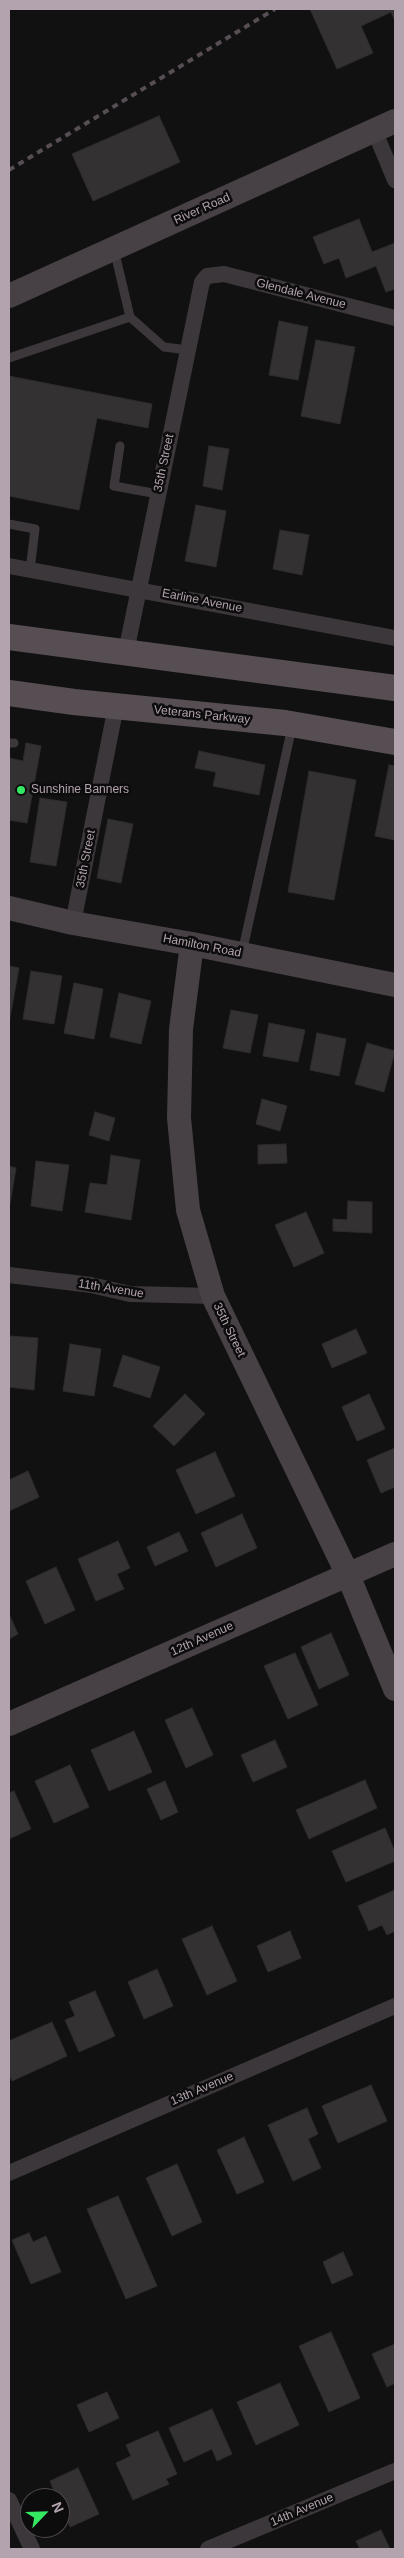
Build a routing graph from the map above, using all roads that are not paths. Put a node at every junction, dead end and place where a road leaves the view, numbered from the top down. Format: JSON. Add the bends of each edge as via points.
{"nodes":[{"id":1,"x":385,"y":127,"type":"edge"},
{"id":2,"x":395,"y":180,"type":"edge"},
{"id":3,"x":114,"y":249,"type":"junction"},
{"id":4,"x":207,"y":276,"type":"joint"},
{"id":5,"x":9,"y":296,"type":"edge"},
{"id":6,"x":130,"y":317,"type":"junction"},
{"id":7,"x":395,"y":318,"type":"edge"},
{"id":8,"x":188,"y":350,"type":"junction"},
{"id":9,"x":9,"y":358,"type":"edge"},
{"id":10,"x":120,"y":446,"type":"dead end"},
{"id":11,"x":158,"y":494,"type":"junction"},
{"id":12,"x":9,"y":524,"type":"edge"},
{"id":13,"x":9,"y":566,"type":"edge"},
{"id":14,"x":30,"y":570,"type":"junction"},
{"id":15,"x":138,"y":589,"type":"junction"},
{"id":16,"x":9,"y":637,"type":"edge"},
{"id":17,"x":395,"y":638,"type":"edge"},
{"id":18,"x":126,"y":652,"type":"junction"},
{"id":19,"x":395,"y":688,"type":"edge"},
{"id":20,"x":9,"y":693,"type":"edge"},
{"id":21,"x":116,"y":706,"type":"junction"},
{"id":22,"x":293,"y":724,"type":"junction"},
{"id":23,"x":395,"y":742,"type":"edge"},
{"id":24,"x":9,"y":908,"type":"edge"},
{"id":25,"x":73,"y":923,"type":"junction"},
{"id":26,"x":192,"y":944,"type":"junction"},
{"id":27,"x":242,"y":954,"type":"junction"},
{"id":28,"x":395,"y":985,"type":"edge"},
{"id":29,"x":9,"y":1275,"type":"edge"},
{"id":30,"x":213,"y":1296,"type":"junction"},
{"id":31,"x":395,"y":1554,"type":"edge"},
{"id":32,"x":348,"y":1575,"type":"junction"},
{"id":33,"x":395,"y":1688,"type":"edge"},
{"id":34,"x":9,"y":1724,"type":"edge"},
{"id":35,"x":395,"y":2006,"type":"edge"},
{"id":36,"x":9,"y":2173,"type":"edge"},
{"id":37,"x":395,"y":2471,"type":"edge"},
{"id":38,"x":9,"y":2500,"type":"edge"},
{"id":39,"x":32,"y":2549,"type":"edge"},
{"id":40,"x":208,"y":2549,"type":"edge"}],
"edges":[{"from":1,"to":2,"type":"street"},
{"from":1,"to":3,"type":"street","name":"River Road"},
{"from":3,"to":5,"type":"street","name":"River Road"},
{"from":3,"to":6,"type":"lane"},
{"from":4,"to":7,"type":"street","name":"Glendale Avenue","via":[[224,274]]},
{"from":4,"to":8,"type":"street","name":"35th Street","via":[[202,282]]},
{"from":6,"to":8,"type":"lane","via":[[164,347]]},
{"from":6,"to":9,"type":"lane"},
{"from":8,"to":11,"type":"street","name":"35th Street"},
{"from":10,"to":11,"type":"lane","via":[[114,486]]},
{"from":11,"to":15,"type":"street","name":"35th Street"},
{"from":12,"to":14,"type":"lane","via":[[35,529]]},
{"from":13,"to":14,"type":"street","name":"Earline Avenue"},
{"from":14,"to":15,"type":"street","name":"Earline Avenue"},
{"from":15,"to":17,"type":"street","name":"Earline Avenue"},
{"from":15,"to":18,"type":"street","name":"35th Street"},
{"from":16,"to":18,"type":"main road"},
{"from":18,"to":19,"type":"main road"},
{"from":20,"to":21,"type":"main road","name":"Veterans Parkway"},
{"from":21,"to":22,"type":"main road","name":"Veterans Parkway"},
{"from":21,"to":25,"type":"street","name":"35th Street"},
{"from":22,"to":23,"type":"main road","name":"Veterans Parkway"},
{"from":22,"to":27,"type":"lane"},
{"from":24,"to":25,"type":"street","name":"Hamilton Road"},
{"from":25,"to":26,"type":"street","name":"Hamilton Road"},
{"from":26,"to":27,"type":"street","name":"Hamilton Road"},
{"from":26,"to":30,"type":"street","name":"35th Street","via":[[181,1030],[179,1118],[188,1210]]},
{"from":27,"to":28,"type":"street","name":"Hamilton Road"},
{"from":29,"to":30,"type":"street","name":"11th Avenue","via":[[91,1285],[130,1294]]},
{"from":30,"to":32,"type":"street","name":"35th Street"},
{"from":31,"to":32,"type":"street","name":"12th Avenue"},
{"from":32,"to":33,"type":"street","name":"35th Street"},
{"from":32,"to":34,"type":"street","name":"12th Avenue"},
{"from":35,"to":36,"type":"street","name":"13th Avenue"},
{"from":37,"to":40,"type":"street","name":"14th Avenue"},
{"from":38,"to":39,"type":"street"}]}
